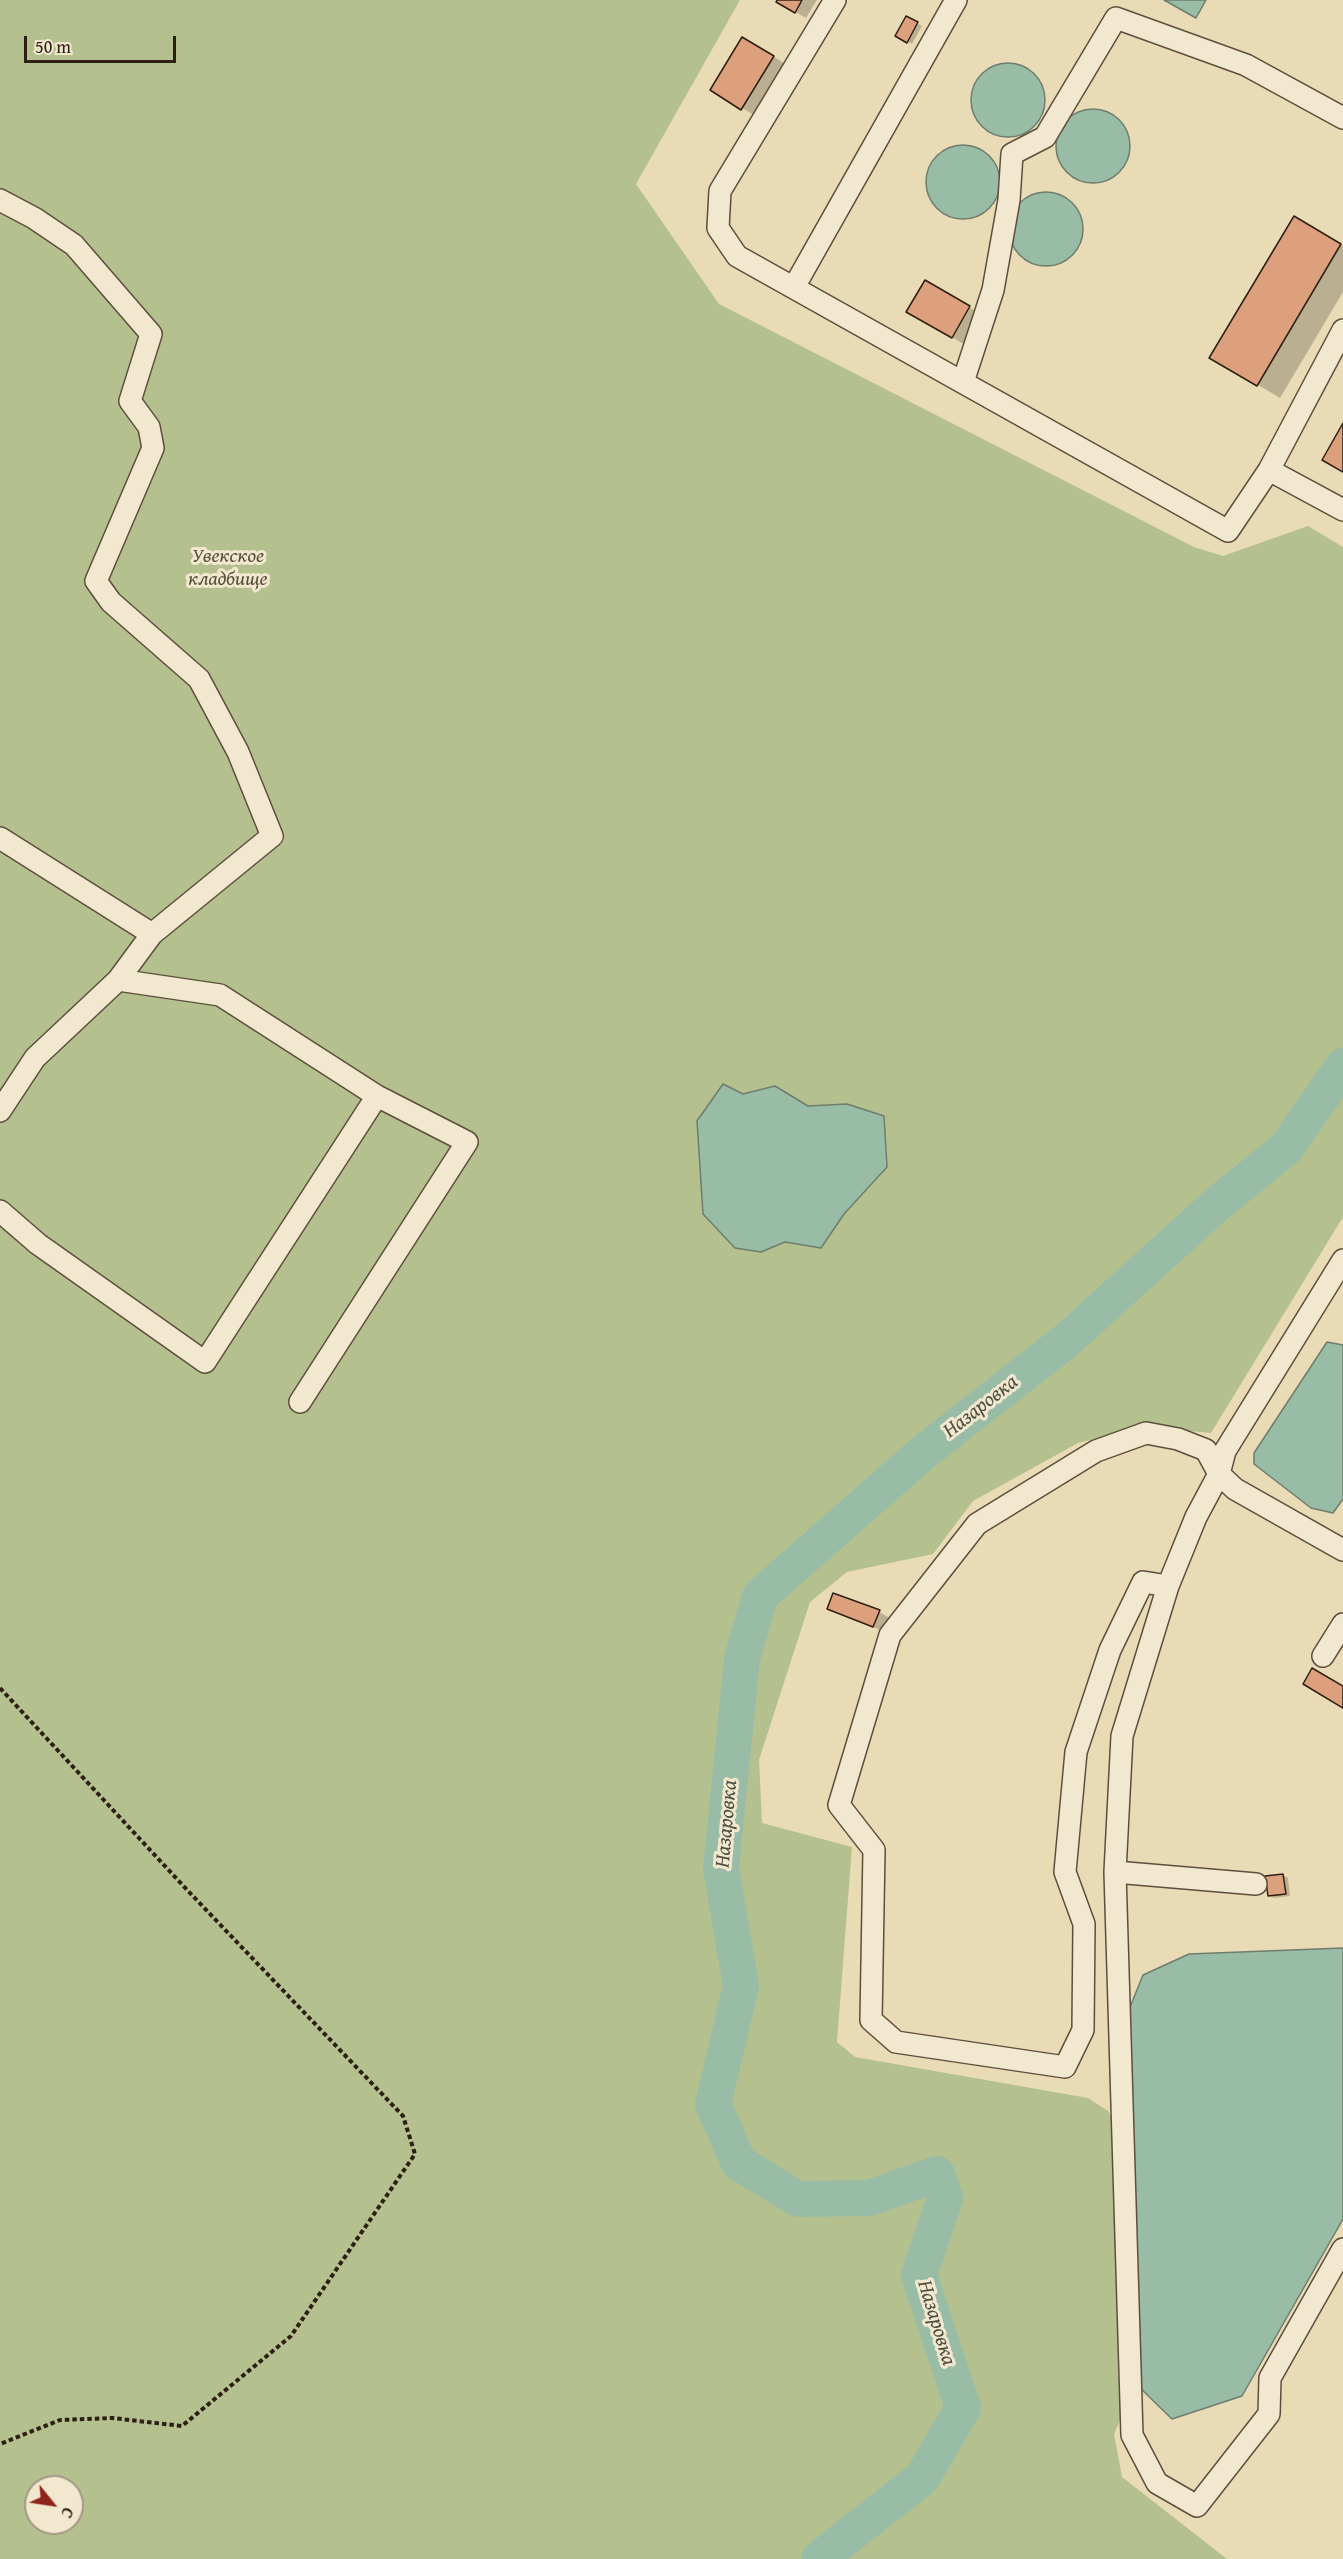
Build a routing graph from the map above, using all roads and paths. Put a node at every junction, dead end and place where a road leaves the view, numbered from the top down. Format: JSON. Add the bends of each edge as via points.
{"nodes":[{"id":1,"x":835,"y":0,"type":"edge"},
{"id":2,"x":956,"y":0,"type":"edge"},
{"id":3,"x":1343,"y":118,"type":"edge"},
{"id":4,"x":0,"y":200,"type":"edge"},
{"id":5,"x":794,"y":287,"type":"junction"},
{"id":6,"x":1343,"y":330,"type":"edge"},
{"id":7,"x":963,"y":382,"type":"junction"},
{"id":8,"x":1269,"y":470,"type":"junction"},
{"id":9,"x":1343,"y":510,"type":"edge"},
{"id":10,"x":0,"y":838,"type":"edge"},
{"id":11,"x":152,"y":934,"type":"junction"},
{"id":12,"x":118,"y":980,"type":"junction"},
{"id":13,"x":377,"y":1095,"type":"junction"},
{"id":14,"x":0,"y":1111,"type":"edge"},
{"id":15,"x":0,"y":1211,"type":"edge"},
{"id":16,"x":1343,"y":1260,"type":"edge"},
{"id":17,"x":300,"y":1402,"type":"dead end"},
{"id":18,"x":1218,"y":1474,"type":"junction"},
{"id":19,"x":1343,"y":1550,"type":"edge"},
{"id":20,"x":1168,"y":1586,"type":"junction"},
{"id":21,"x":1343,"y":1624,"type":"edge"},
{"id":22,"x":1323,"y":1656,"type":"dead end"},
{"id":23,"x":0,"y":1688,"type":"edge"},
{"id":24,"x":1115,"y":1872,"type":"junction"},
{"id":25,"x":1256,"y":1884,"type":"dead end"},
{"id":26,"x":1343,"y":2249,"type":"edge"},
{"id":27,"x":0,"y":2444,"type":"edge"}],
"edges":[{"from":1,"to":5,"type":"lane","via":[[720,191],[718,228],[737,256]]},
{"from":2,"to":5,"type":"lane"},
{"from":3,"to":7,"type":"lane","via":[[1246,65],[1116,18],[1045,137],[1012,154],[1009,200],[993,290]]},
{"from":4,"to":11,"type":"lane","via":[[74,245],[152,334],[130,401],[149,427],[153,448],[96,580],[111,602],[199,679],[238,752],[272,836]]},
{"from":5,"to":7,"type":"lane"},
{"from":6,"to":8,"type":"lane"},
{"from":7,"to":8,"type":"lane","via":[[1228,531]]},
{"from":8,"to":9,"type":"lane"},
{"from":10,"to":11,"type":"lane"},
{"from":11,"to":12,"type":"lane"},
{"from":12,"to":13,"type":"lane","via":[[220,994]]},
{"from":12,"to":14,"type":"lane","via":[[35,1058]]},
{"from":13,"to":15,"type":"lane","via":[[205,1362],[38,1244]]},
{"from":13,"to":17,"type":"lane","via":[[467,1142]]},
{"from":16,"to":18,"type":"lane","via":[[1225,1451]]},
{"from":18,"to":19,"type":"lane","via":[[1235,1489]]},
{"from":18,"to":20,"type":"lane"},
{"from":18,"to":20,"type":"lane","via":[[1206,1450],[1146,1433],[1096,1451],[977,1524],[890,1635],[839,1805],[874,1850],[871,2020],[896,2042],[1065,2067],[1083,2030],[1084,1924],[1065,1872],[1076,1752],[1110,1650],[1143,1582]]},
{"from":20,"to":24,"type":"lane","via":[[1122,1736]]},
{"from":21,"to":22,"type":"lane"},
{"from":23,"to":27,"type":"path","via":[[403,2116],[415,2154],[291,2336],[182,2426],[112,2418],[60,2420]]},
{"from":24,"to":25,"type":"lane"},
{"from":24,"to":26,"type":"lane","via":[[1132,2435],[1157,2483],[1197,2506],[1269,2414],[1270,2378]]}]}
